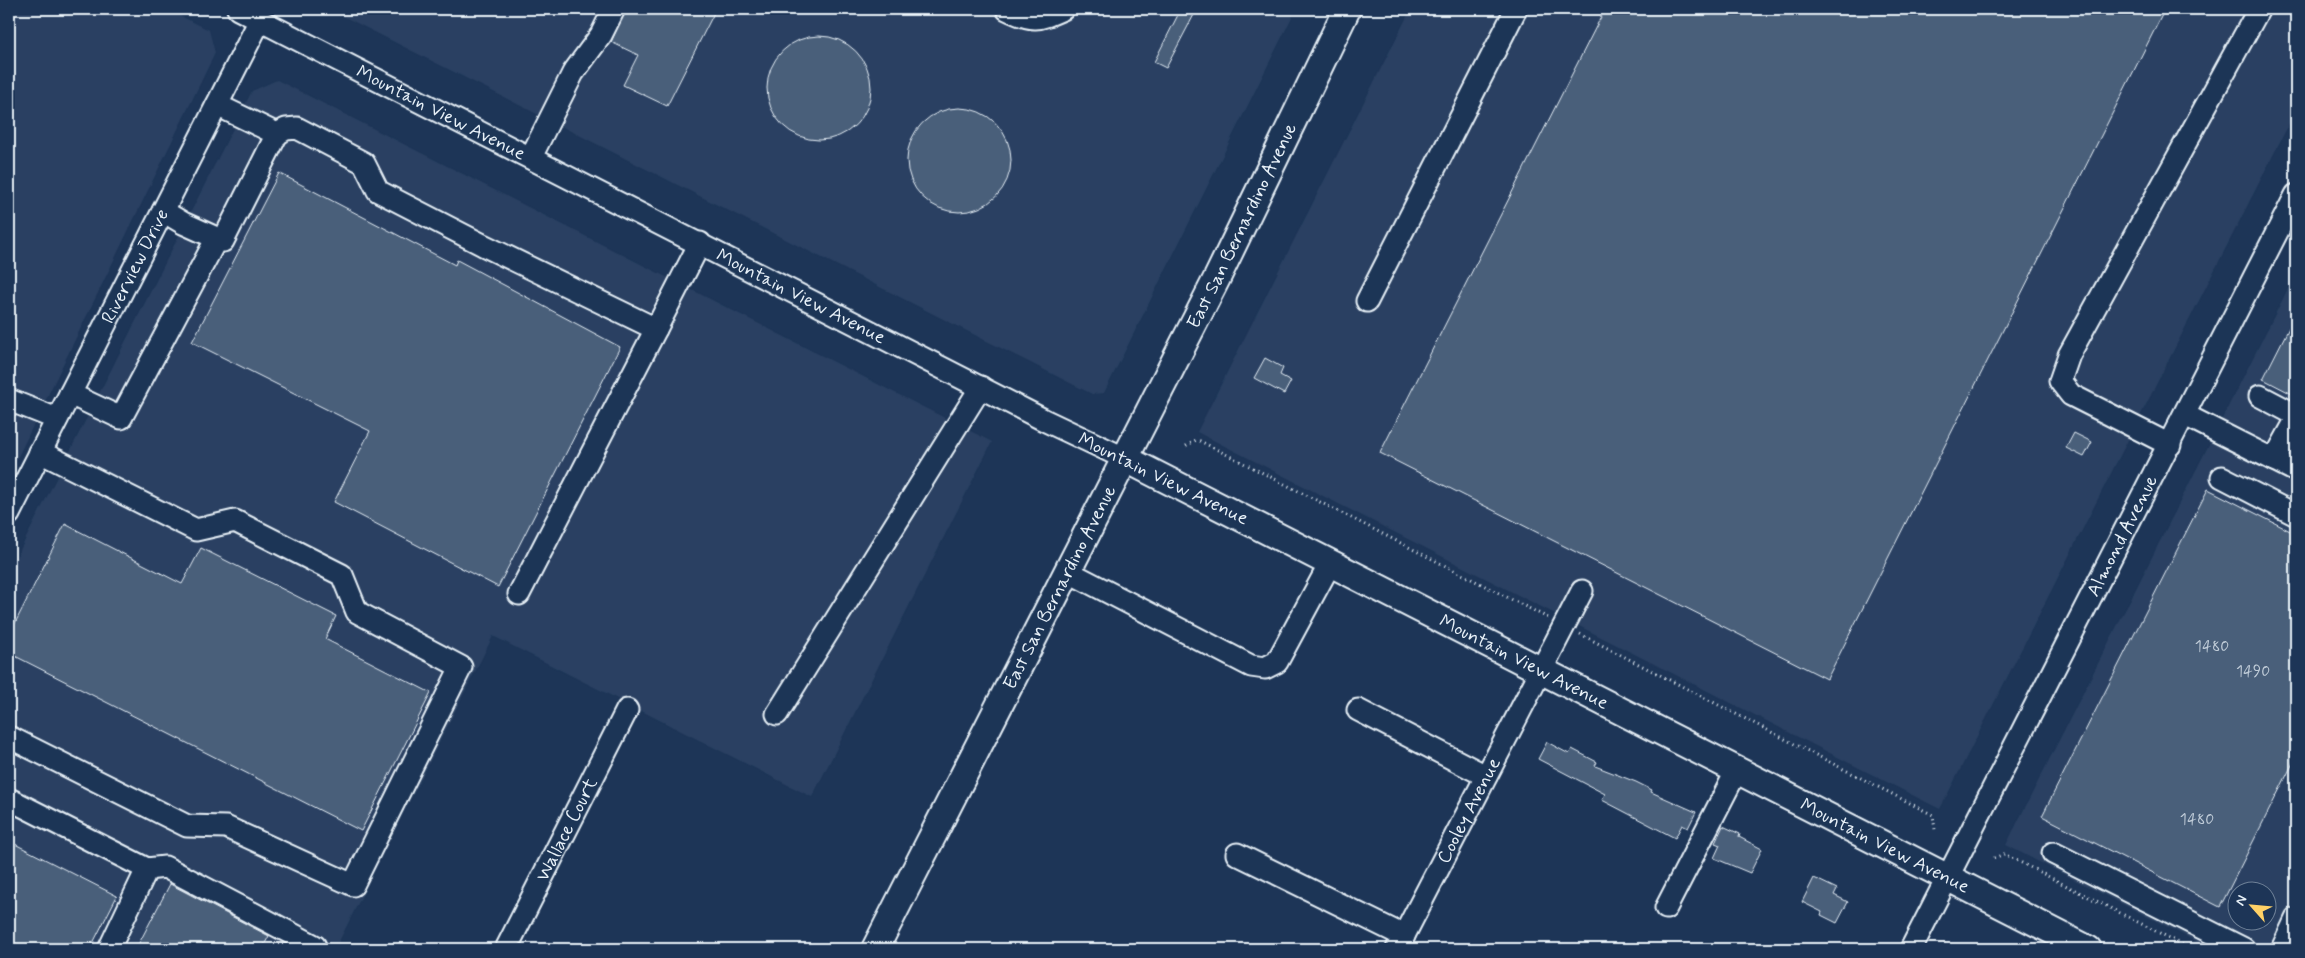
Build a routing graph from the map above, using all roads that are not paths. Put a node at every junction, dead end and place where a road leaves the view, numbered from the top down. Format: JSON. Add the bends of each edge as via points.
{"nodes":[{"id":1,"x":238,"y":9,"type":"edge"},
{"id":2,"x":614,"y":9,"type":"edge"},
{"id":3,"x":1008,"y":9,"type":"edge"},
{"id":4,"x":1063,"y":9,"type":"edge"},
{"id":5,"x":1347,"y":9,"type":"edge"},
{"id":6,"x":1516,"y":9,"type":"edge"},
{"id":7,"x":2259,"y":9,"type":"edge"},
{"id":8,"x":260,"y":20,"type":"junction"},
{"id":9,"x":217,"y":105,"type":"junction"},
{"id":10,"x":277,"y":134,"type":"junction"},
{"id":11,"x":531,"y":157,"type":"junction"},
{"id":12,"x":2296,"y":195,"type":"edge"},
{"id":13,"x":162,"y":211,"type":"junction"},
{"id":14,"x":217,"y":238,"type":"junction"},
{"id":15,"x":700,"y":243,"type":"junction"},
{"id":16,"x":1367,"y":301,"type":"dead end"},
{"id":17,"x":656,"y":329,"type":"junction"},
{"id":18,"x":982,"y":387,"type":"junction"},
{"id":19,"x":70,"y":394,"type":"junction"},
{"id":20,"x":2260,"y":396,"type":"dead end"},
{"id":21,"x":9,"y":400,"type":"edge"},
{"id":22,"x":2184,"y":415,"type":"junction"},
{"id":23,"x":2296,"y":415,"type":"edge"},
{"id":24,"x":57,"y":419,"type":"junction"},
{"id":25,"x":2296,"y":420,"type":"edge"},
{"id":26,"x":2170,"y":444,"type":"junction"},
{"id":27,"x":40,"y":452,"type":"junction"},
{"id":28,"x":1124,"y":458,"type":"junction"},
{"id":29,"x":2274,"y":460,"type":"junction"},
{"id":30,"x":2296,"y":471,"type":"edge"},
{"id":31,"x":2222,"y":477,"type":"dead end"},
{"id":32,"x":14,"y":491,"type":"edge"},
{"id":33,"x":9,"y":514,"type":"edge"},
{"id":34,"x":2296,"y":514,"type":"edge"},
{"id":35,"x":1331,"y":562,"type":"junction"},
{"id":36,"x":1067,"y":571,"type":"junction"},
{"id":37,"x":1582,"y":591,"type":"dead end"},
{"id":38,"x":519,"y":594,"type":"dead end"},
{"id":39,"x":1540,"y":670,"type":"junction"},
{"id":40,"x":627,"y":710,"type":"dead end"},
{"id":41,"x":1358,"y":710,"type":"dead end"},
{"id":42,"x":778,"y":714,"type":"dead end"},
{"id":43,"x":9,"y":737,"type":"edge"},
{"id":44,"x":1737,"y":770,"type":"junction"},
{"id":45,"x":1486,"y":776,"type":"junction"},
{"id":46,"x":9,"y":799,"type":"edge"},
{"id":47,"x":2053,"y":853,"type":"dead end"},
{"id":48,"x":1237,"y":854,"type":"dead end"},
{"id":49,"x":147,"y":869,"type":"junction"},
{"id":50,"x":1949,"y":877,"type":"junction"},
{"id":51,"x":1666,"y":908,"type":"dead end"},
{"id":52,"x":2296,"y":920,"type":"edge"},
{"id":53,"x":1401,"y":943,"type":"edge"},
{"id":54,"x":109,"y":949,"type":"edge"},
{"id":55,"x":313,"y":949,"type":"edge"},
{"id":56,"x":506,"y":949,"type":"edge"},
{"id":57,"x":875,"y":949,"type":"edge"},
{"id":58,"x":1911,"y":949,"type":"edge"},
{"id":59,"x":2088,"y":949,"type":"edge"},
{"id":60,"x":2244,"y":949,"type":"edge"},
{"id":61,"x":2282,"y":949,"type":"edge"}],
"edges":[{"from":1,"to":8,"type":"street","name":"Mountain View Avenue"},
{"from":2,"to":11,"type":"street","via":[[601,35],[574,73]]},
{"from":3,"to":4,"type":"street","via":[[1038,20]]},
{"from":5,"to":28,"type":"main road","name":"East San Bernardino Avenue","via":[[1217,278]]},
{"from":6,"to":16,"type":"street"},
{"from":7,"to":26,"type":"street","via":[[2069,355],[2060,382],[2071,395]]},
{"from":8,"to":9,"type":"street","name":"Riverview Drive"},
{"from":8,"to":11,"type":"street","name":"Mountain View Avenue"},
{"from":9,"to":10,"type":"street"},
{"from":9,"to":13,"type":"street","name":"Riverview Drive"},
{"from":10,"to":14,"type":"street","via":[[223,241]]},
{"from":10,"to":17,"type":"street","via":[[297,128],[306,132],[364,163],[378,191],[483,246]]},
{"from":11,"to":15,"type":"street","name":"Mountain View Avenue"},
{"from":12,"to":22,"type":"street","name":"Almond Avenue"},
{"from":13,"to":14,"type":"street"},
{"from":13,"to":19,"type":"street","name":"Riverview Drive"},
{"from":14,"to":19,"type":"street","via":[[121,418]]},
{"from":15,"to":17,"type":"street"},
{"from":15,"to":18,"type":"street","name":"Mountain View Avenue"},
{"from":17,"to":38,"type":"street"},
{"from":18,"to":28,"type":"street","name":"Mountain View Avenue"},
{"from":18,"to":42,"type":"street"},
{"from":19,"to":24,"type":"street","name":"Riverview Drive"},
{"from":20,"to":23,"type":"street"},
{"from":21,"to":24,"type":"street"},
{"from":22,"to":26,"type":"street","name":"Almond Avenue"},
{"from":22,"to":29,"type":"street"},
{"from":24,"to":27,"type":"street","name":"Riverview Drive"},
{"from":25,"to":29,"type":"street"},
{"from":26,"to":50,"type":"street","name":"Almond Avenue"},
{"from":27,"to":32,"type":"street","name":"Riverview Drive"},
{"from":27,"to":43,"type":"street","via":[[196,530],[235,521],[262,534],[342,575],[357,612],[462,667],[353,885],[226,827],[186,826]]},
{"from":28,"to":35,"type":"main road","name":"Mountain View Avenue"},
{"from":28,"to":36,"type":"main road","name":"East San Bernardino Avenue"},
{"from":29,"to":30,"type":"street"},
{"from":31,"to":34,"type":"street"},
{"from":32,"to":33,"type":"street","name":"Riverview Drive"},
{"from":35,"to":36,"type":"street","via":[[1277,662],[1264,668],[1251,666]]},
{"from":35,"to":39,"type":"main road","name":"Mountain View Avenue"},
{"from":36,"to":57,"type":"main road","name":"East San Bernardino Avenue"},
{"from":37,"to":39,"type":"street","name":"Cooley Avenue"},
{"from":39,"to":44,"type":"main road","name":"Mountain View Avenue"},
{"from":39,"to":45,"type":"street","name":"Cooley Avenue"},
{"from":40,"to":56,"type":"street","name":"Wallace Court"},
{"from":41,"to":45,"type":"street"},
{"from":44,"to":50,"type":"main road","name":"Mountain View Avenue"},
{"from":44,"to":51,"type":"street"},
{"from":45,"to":53,"type":"street","name":"Cooley Avenue"},
{"from":46,"to":49,"type":"street"},
{"from":47,"to":60,"type":"street"},
{"from":48,"to":53,"type":"street"},
{"from":49,"to":54,"type":"street"},
{"from":49,"to":55,"type":"street","via":[[165,867],[315,946]]},
{"from":50,"to":58,"type":"street","name":"Almond Avenue"},
{"from":50,"to":59,"type":"main road","name":"Mountain View Avenue"},
{"from":52,"to":61,"type":"street"}]}
